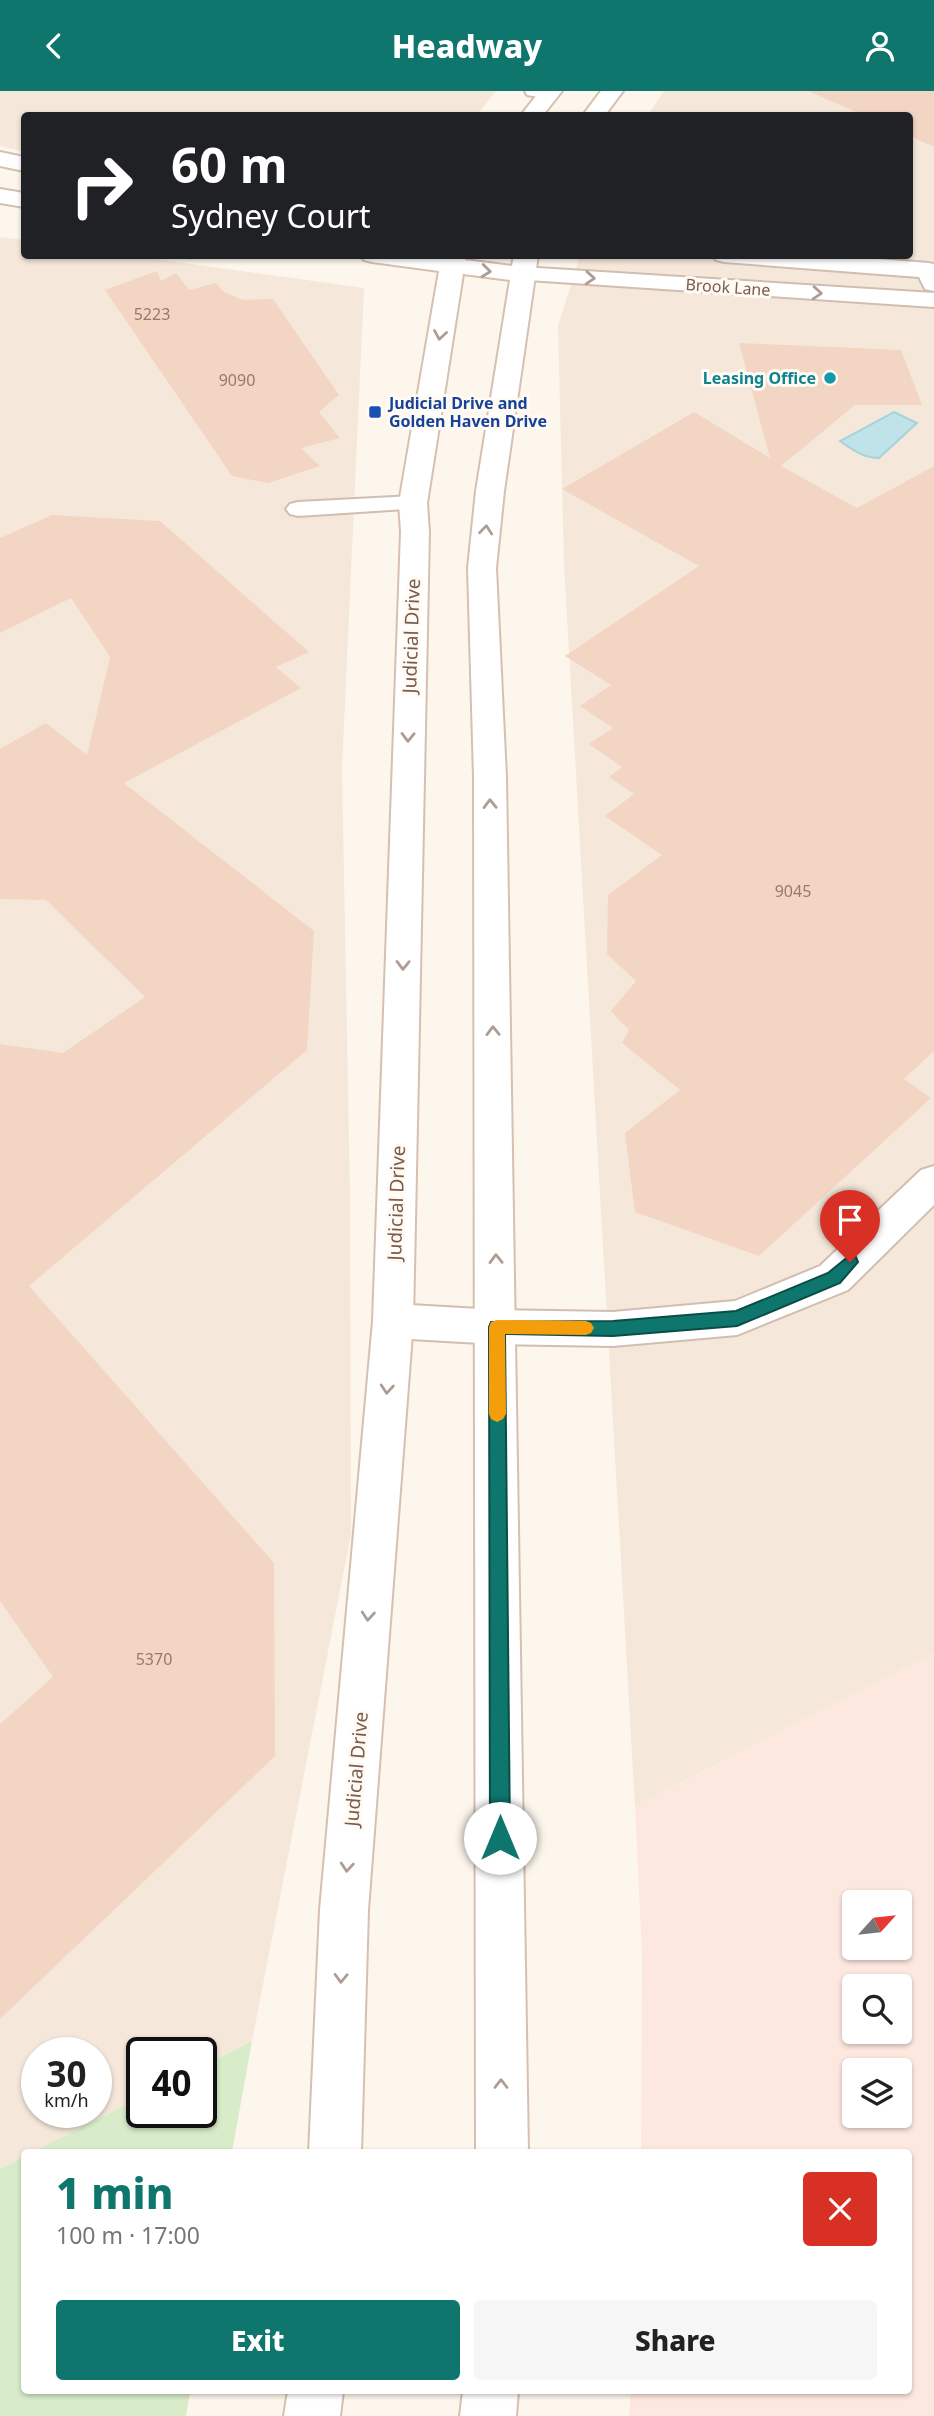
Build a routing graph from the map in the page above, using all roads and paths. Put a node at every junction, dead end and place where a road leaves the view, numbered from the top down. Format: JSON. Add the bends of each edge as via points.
{"nodes":[{"id":1,"x":612,"y":91,"type":"edge"},
{"id":2,"x":545,"y":92,"type":"edge"},
{"id":3,"x":534,"y":112,"type":"edge"},
{"id":4,"x":596,"y":112,"type":"edge"},
{"id":5,"x":0,"y":159,"type":"edge"},
{"id":6,"x":21,"y":163,"type":"edge"},
{"id":7,"x":0,"y":196,"type":"edge"},
{"id":8,"x":21,"y":200,"type":"edge"},
{"id":9,"x":425,"y":259,"type":"edge"},
{"id":10,"x":778,"y":259,"type":"edge"},
{"id":11,"x":452,"y":261,"type":"edge"},
{"id":12,"x":524,"y":265,"type":"edge"},
{"id":13,"x":934,"y":284,"type":"edge"},
{"id":14,"x":934,"y":300,"type":"edge"},
{"id":15,"x":413,"y":503,"type":"junction"},
{"id":16,"x":299,"y":509,"type":"dead end"},
{"id":17,"x":934,"y":1181,"type":"edge"},
{"id":18,"x":393,"y":1321,"type":"junction"},
{"id":19,"x":497,"y":1327,"type":"junction"},
{"id":20,"x":335,"y":2149,"type":"edge"},
{"id":21,"x":502,"y":2149,"type":"edge"},
{"id":22,"x":316,"y":2394,"type":"edge"},
{"id":23,"x":491,"y":2394,"type":"edge"},
{"id":24,"x":312,"y":2416,"type":"edge"},
{"id":25,"x":488,"y":2416,"type":"edge"}],
"edges":[{"from":1,"to":4,"type":"street"},
{"from":2,"to":3,"type":"street"},
{"from":5,"to":6,"type":"street"},
{"from":7,"to":8,"type":"street"},
{"from":9,"to":11,"type":"street","name":"Brook Lane"},
{"from":10,"to":13,"type":"street","name":"Brook Lane","via":[[928,270]]},
{"from":11,"to":12,"type":"street","name":"Brook Lane","one_way":true},
{"from":11,"to":15,"type":"street","name":"Judicial Drive","one_way":true},
{"from":12,"to":14,"type":"street","name":"Brook Lane","one_way":true},
{"from":19,"to":12,"type":"street","one_way":true,"via":[[490,777],[482,568]]},
{"from":15,"to":16,"type":"lane"},
{"from":15,"to":18,"type":"street","name":"Judicial Drive","one_way":true},
{"from":17,"to":19,"type":"street","via":[[834,1278],[737,1318],[613,1329]]},
{"from":18,"to":19,"type":"street"},
{"from":18,"to":20,"type":"street","name":"Judicial Drive","one_way":true,"via":[[344,1910]]},
{"from":21,"to":19,"type":"street","one_way":true},
{"from":22,"to":24,"type":"street"},
{"from":23,"to":25,"type":"street"}]}
